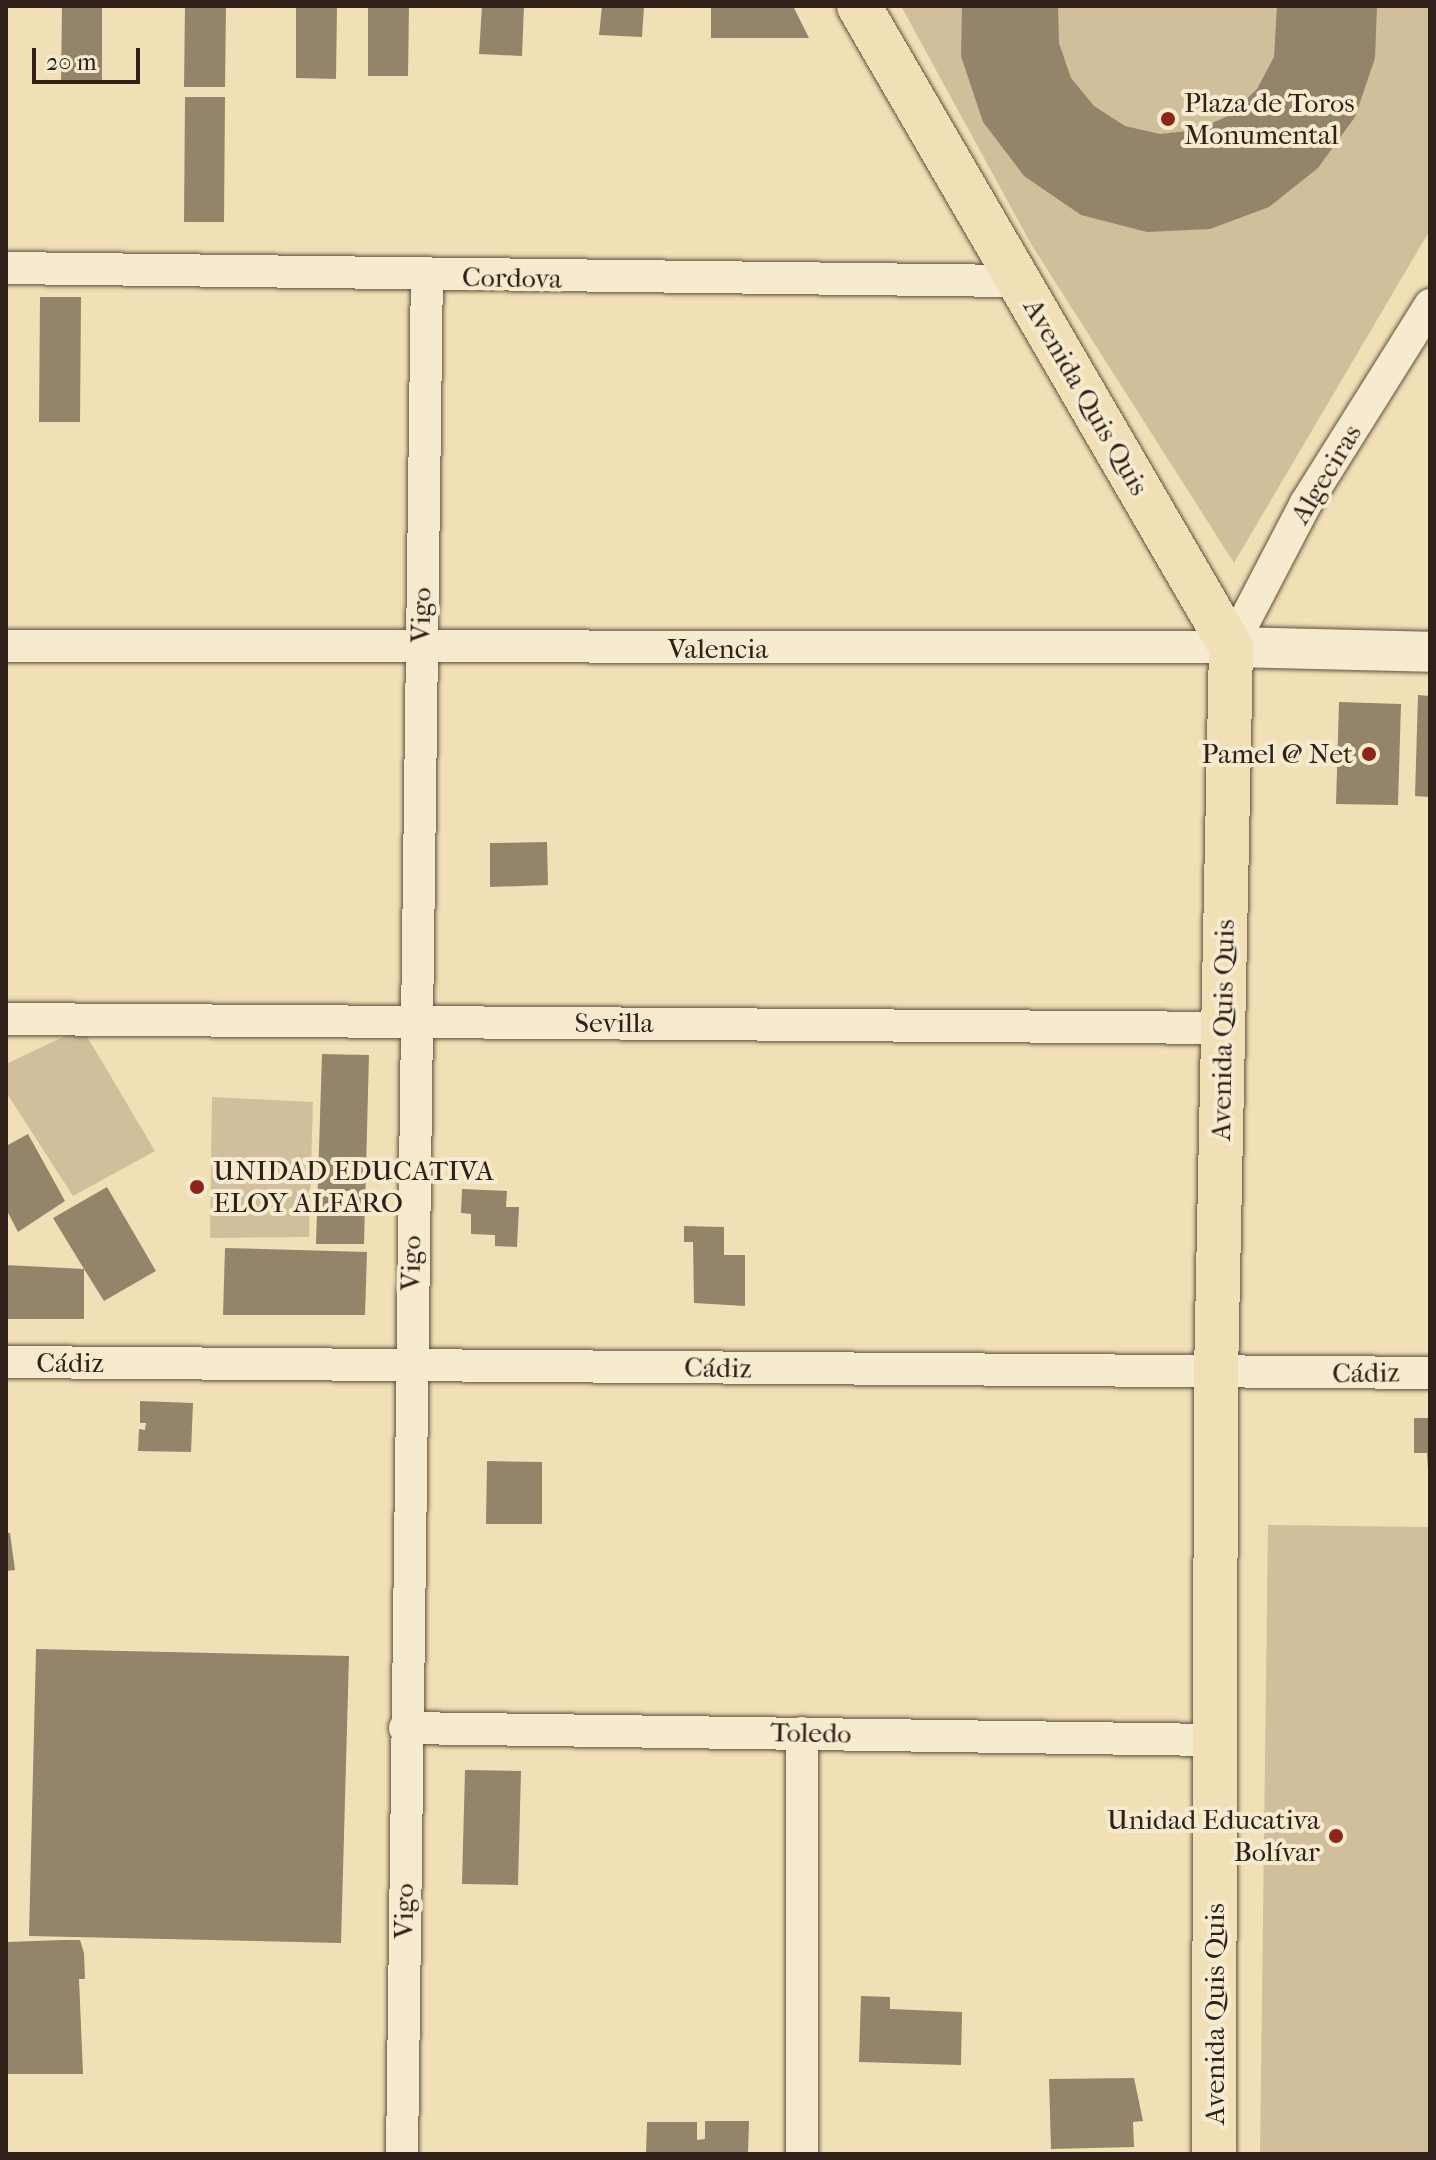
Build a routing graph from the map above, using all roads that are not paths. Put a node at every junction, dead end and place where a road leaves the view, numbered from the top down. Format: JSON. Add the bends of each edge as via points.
{"nodes":[{"id":1,"x":859,"y":6,"type":"edge"},
{"id":2,"x":6,"y":268,"type":"edge"},
{"id":3,"x":427,"y":277,"type":"junction"},
{"id":4,"x":1018,"y":281,"type":"junction"},
{"id":5,"x":1430,"y":305,"type":"edge"},
{"id":6,"x":6,"y":646,"type":"edge"},
{"id":7,"x":421,"y":646,"type":"junction"},
{"id":8,"x":1231,"y":647,"type":"junction"},
{"id":9,"x":1430,"y":652,"type":"edge"},
{"id":10,"x":6,"y":1019,"type":"edge"},
{"id":11,"x":415,"y":1021,"type":"junction"},
{"id":12,"x":1223,"y":1028,"type":"junction"},
{"id":13,"x":6,"y":1362,"type":"edge"},
{"id":14,"x":410,"y":1364,"type":"junction"},
{"id":15,"x":1430,"y":1373,"type":"edge"},
{"id":16,"x":1216,"y":1375,"type":"junction"},
{"id":17,"x":405,"y":1728,"type":"junction"},
{"id":18,"x":802,"y":1733,"type":"junction"},
{"id":19,"x":1217,"y":1740,"type":"junction"},
{"id":20,"x":402,"y":2154,"type":"edge"},
{"id":21,"x":802,"y":2154,"type":"edge"},
{"id":22,"x":1214,"y":2154,"type":"edge"}],
"edges":[{"from":1,"to":4,"type":"main road","name":"Avenida Quis Quis"},
{"from":2,"to":3,"type":"street","name":"Cordova"},
{"from":3,"to":4,"type":"street","name":"Cordova"},
{"from":3,"to":7,"type":"street","name":"Vigo"},
{"from":4,"to":8,"type":"main road","name":"Avenida Quis Quis"},
{"from":5,"to":8,"type":"street","name":"Algeciras","via":[[1306,503]]},
{"from":6,"to":7,"type":"street","name":"Valencia"},
{"from":7,"to":8,"type":"street","name":"Valencia"},
{"from":7,"to":11,"type":"street","name":"Vigo"},
{"from":8,"to":9,"type":"street","name":"Valencia"},
{"from":8,"to":12,"type":"main road","name":"Avenida Quis Quis"},
{"from":10,"to":11,"type":"street","name":"Sevilla"},
{"from":11,"to":12,"type":"street","name":"Sevilla"},
{"from":11,"to":14,"type":"street","name":"Vigo"},
{"from":12,"to":16,"type":"main road","name":"Avenida Quis Quis"},
{"from":13,"to":14,"type":"street","name":"Cádiz"},
{"from":14,"to":16,"type":"street","name":"Cádiz"},
{"from":14,"to":17,"type":"street","name":"Vigo"},
{"from":15,"to":16,"type":"street","name":"Cádiz"},
{"from":16,"to":19,"type":"main road","name":"Avenida Quis Quis"},
{"from":17,"to":18,"type":"street","name":"Toledo"},
{"from":17,"to":20,"type":"street","name":"Vigo"},
{"from":18,"to":19,"type":"street","name":"Toledo"},
{"from":18,"to":21,"type":"street"},
{"from":19,"to":22,"type":"main road","name":"Avenida Quis Quis"}]}
